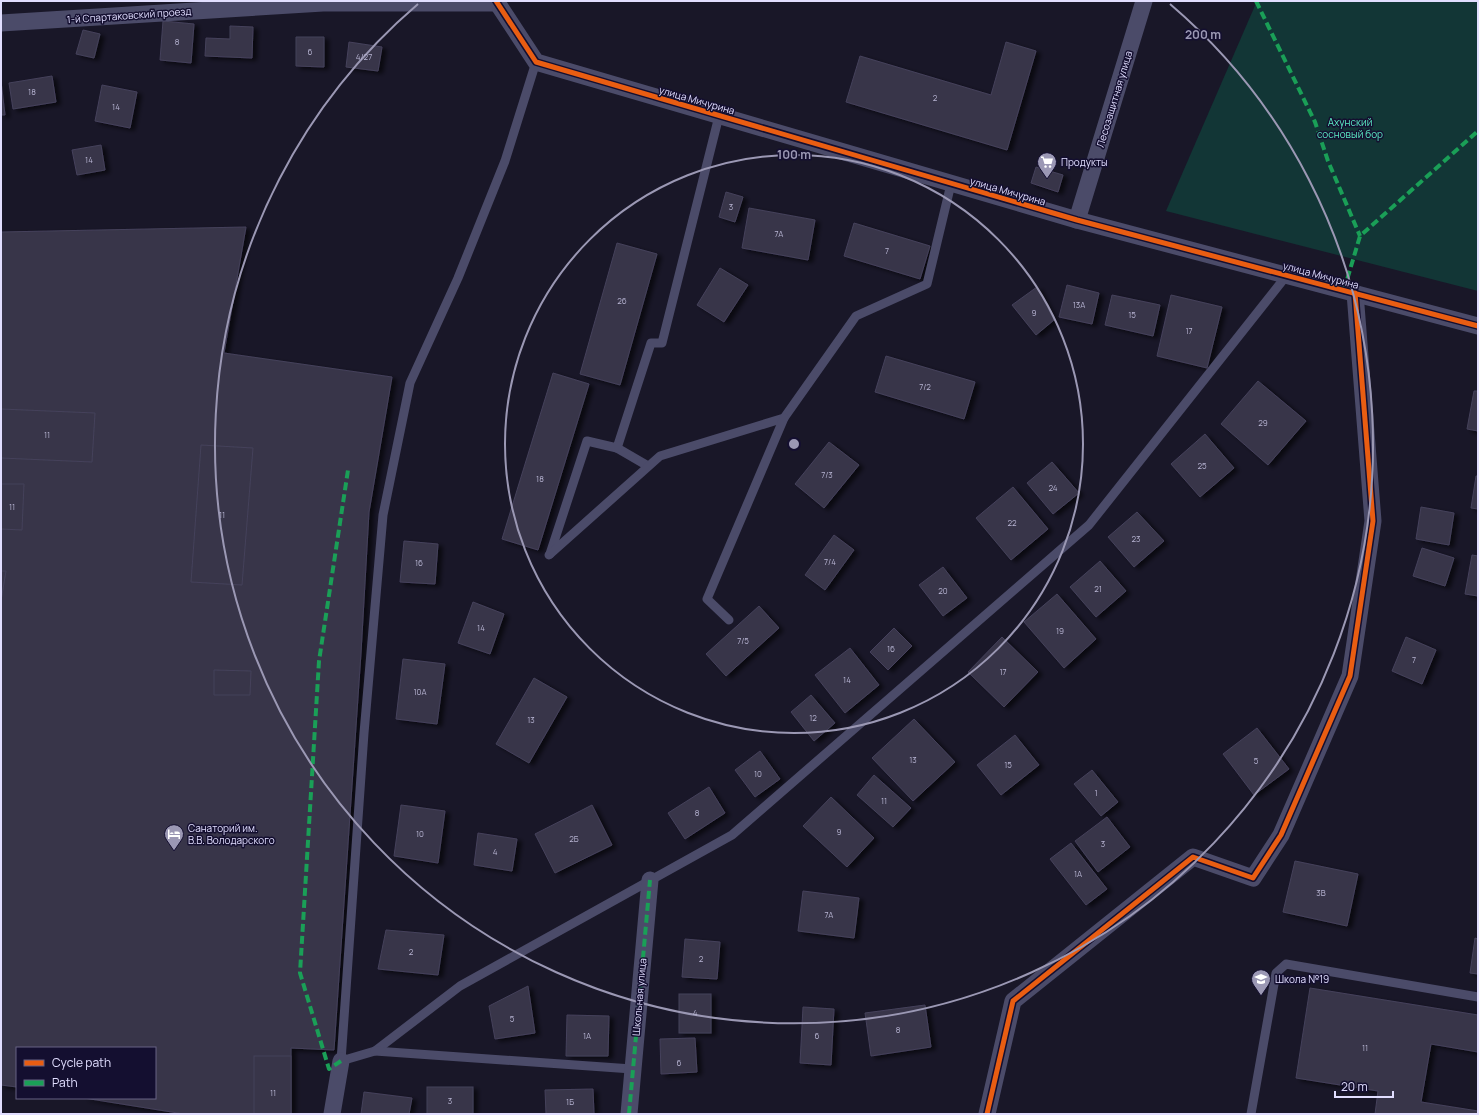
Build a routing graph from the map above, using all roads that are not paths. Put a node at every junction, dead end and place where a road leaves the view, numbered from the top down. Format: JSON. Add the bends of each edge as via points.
{"nodes":[{"id":1,"x":1144,"y":1,"type":"edge"},
{"id":2,"x":322,"y":2,"type":"edge"},
{"id":3,"x":497,"y":2,"type":"edge"},
{"id":4,"x":1,"y":23,"type":"edge"},
{"id":5,"x":536,"y":62,"type":"junction"},
{"id":6,"x":719,"y":116,"type":"junction"},
{"id":7,"x":951,"y":184,"type":"junction"},
{"id":8,"x":1076,"y":220,"type":"junction"},
{"id":9,"x":1287,"y":275,"type":"junction"},
{"id":10,"x":1355,"y":293,"type":"junction"},
{"id":11,"x":1478,"y":326,"type":"edge"},
{"id":12,"x":784,"y":418,"type":"junction"},
{"id":13,"x":617,"y":448,"type":"junction"},
{"id":14,"x":648,"y":466,"type":"junction"},
{"id":15,"x":729,"y":620,"type":"dead end"},
{"id":16,"x":650,"y":880,"type":"junction"},
{"id":17,"x":1478,"y":997,"type":"edge"},
{"id":18,"x":376,"y":1051,"type":"junction"},
{"id":19,"x":342,"y":1062,"type":"junction"},
{"id":20,"x":632,"y":1069,"type":"junction"},
{"id":21,"x":332,"y":1114,"type":"edge"},
{"id":22,"x":629,"y":1114,"type":"edge"},
{"id":23,"x":987,"y":1114,"type":"edge"},
{"id":24,"x":1251,"y":1114,"type":"edge"}],
"edges":[{"from":1,"to":8,"type":"street","name":"Лесозащитная улица"},
{"from":2,"to":3,"type":"street","name":"1-й Спартаковский проезд"},
{"from":2,"to":4,"type":"street","name":"1-й Спартаковский проезд"},
{"from":3,"to":5,"type":"street"},
{"from":5,"to":6,"type":"street","name":"улица Мичурина"},
{"from":5,"to":19,"type":"lane","via":[[502,168],[458,278],[410,383],[383,515],[364,734]]},
{"from":6,"to":7,"type":"street","name":"улица Мичурина"},
{"from":6,"to":13,"type":"lane","via":[[662,343],[651,343]]},
{"from":7,"to":8,"type":"street","name":"улица Мичурина"},
{"from":7,"to":12,"type":"lane","via":[[927,284],[856,316]]},
{"from":8,"to":9,"type":"street","name":"улица Мичурина"},
{"from":9,"to":10,"type":"street","name":"улица Мичурина"},
{"from":9,"to":16,"type":"lane","via":[[1089,525],[732,835]]},
{"from":10,"to":11,"type":"street","name":"улица Мичурина"},
{"from":10,"to":23,"type":"street","via":[[1373,521],[1350,676],[1281,835],[1253,878],[1193,857],[1012,1001]]},
{"from":12,"to":14,"type":"lane","via":[[660,456]]},
{"from":12,"to":15,"type":"lane","via":[[707,600]]},
{"from":13,"to":14,"type":"lane"},
{"from":13,"to":14,"type":"lane","via":[[587,441],[549,556]]},
{"from":16,"to":18,"type":"lane","via":[[460,986]]},
{"from":16,"to":20,"type":"street","name":"Школьная улица"},
{"from":17,"to":24,"type":"lane","via":[[1286,964],[1276,973]]},
{"from":18,"to":19,"type":"lane"},
{"from":18,"to":20,"type":"lane"},
{"from":19,"to":21,"type":"street"},
{"from":20,"to":22,"type":"street","name":"Школьная улица"}]}
